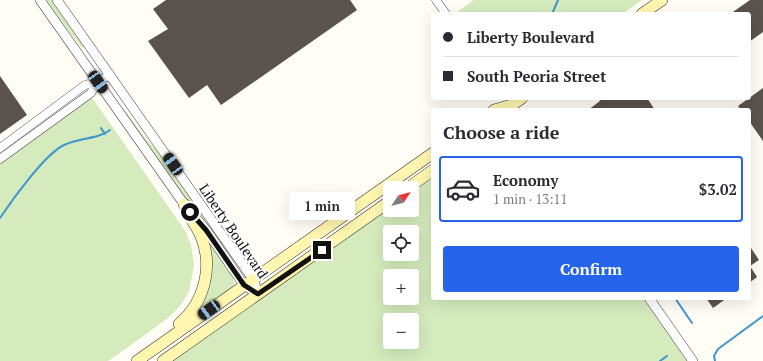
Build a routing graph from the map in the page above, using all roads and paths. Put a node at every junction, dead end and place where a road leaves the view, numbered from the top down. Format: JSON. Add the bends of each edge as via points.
{"nodes":[{"id":1,"x":40,"y":0,"type":"edge"},
{"id":2,"x":57,"y":0,"type":"edge"},
{"id":3,"x":436,"y":0,"type":"edge"},
{"id":4,"x":662,"y":0,"type":"edge"},
{"id":5,"x":445,"y":12,"type":"edge"},
{"id":6,"x":645,"y":12,"type":"edge"},
{"id":7,"x":110,"y":75,"type":"junction"},
{"id":8,"x":98,"y":82,"type":"junction"},
{"id":9,"x":519,"y":100,"type":"edge"},
{"id":10,"x":510,"y":106,"type":"edge"},
{"id":11,"x":0,"y":148,"type":"edge"},
{"id":12,"x":431,"y":154,"type":"edge"},
{"id":13,"x":0,"y":159,"type":"edge"},
{"id":14,"x":431,"y":171,"type":"edge"},
{"id":15,"x":418,"y":181,"type":"edge"},
{"id":16,"x":184,"y":204,"type":"junction"},
{"id":17,"x":383,"y":206,"type":"edge"},
{"id":18,"x":249,"y":282,"type":"junction"},
{"id":19,"x":258,"y":294,"type":"junction"},
{"id":20,"x":650,"y":300,"type":"edge"},
{"id":21,"x":159,"y":346,"type":"junction"},
{"id":22,"x":137,"y":361,"type":"edge"},
{"id":23,"x":163,"y":361,"type":"edge"},
{"id":24,"x":693,"y":361,"type":"edge"}],
"edges":[{"from":1,"to":8,"type":"street","name":"Liberty Boulevard"},
{"from":2,"to":7,"type":"street","name":"Liberty Boulevard"},
{"from":3,"to":5,"type":"street"},
{"from":4,"to":6,"type":"main road"},
{"from":7,"to":8,"type":"street"},
{"from":7,"to":18,"type":"street","name":"Liberty Boulevard"},
{"from":8,"to":11,"type":"street","via":[[85,85]]},
{"from":8,"to":13,"type":"street","via":[[91,93]]},
{"from":8,"to":16,"type":"street","name":"Liberty Boulevard"},
{"from":9,"to":10,"type":"main road"},
{"from":12,"to":18,"type":"main road"},
{"from":14,"to":15,"type":"main road"},
{"from":16,"to":18,"type":"street","name":"Liberty Boulevard"},
{"from":16,"to":21,"type":"main road","via":[[205,247],[206,275],[202,292],[193,308],[182,322],[166,334]]},
{"from":17,"to":19,"type":"main road"},
{"from":18,"to":19,"type":"street","name":"Liberty Boulevard"},
{"from":18,"to":21,"type":"main road"},
{"from":19,"to":23,"type":"main road"},
{"from":20,"to":24,"type":"street"},
{"from":21,"to":22,"type":"main road"}]}
